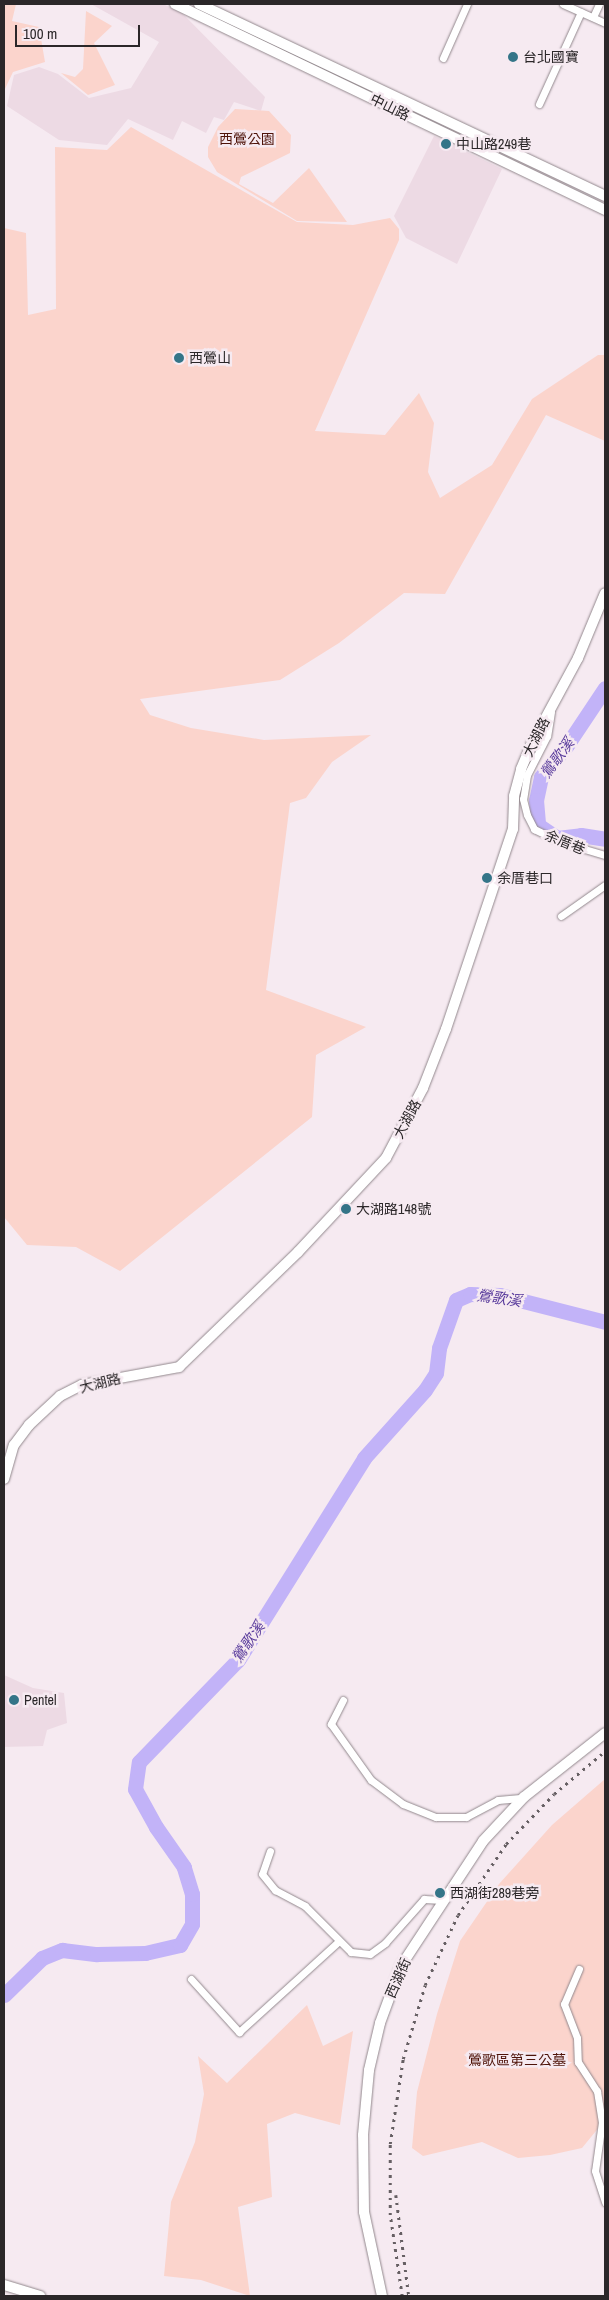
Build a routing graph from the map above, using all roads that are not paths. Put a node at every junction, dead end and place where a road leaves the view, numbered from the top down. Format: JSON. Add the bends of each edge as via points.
{"nodes":[{"id":1,"x":175,"y":4,"type":"edge"},
{"id":2,"x":199,"y":4,"type":"edge"},
{"id":3,"x":467,"y":4,"type":"edge"},
{"id":4,"x":563,"y":4,"type":"edge"},
{"id":5,"x":599,"y":4,"type":"edge"},
{"id":6,"x":581,"y":12,"type":"junction"},
{"id":7,"x":593,"y":17,"type":"junction"},
{"id":8,"x":605,"y":23,"type":"edge"},
{"id":9,"x":442,"y":58,"type":"dead end"},
{"id":10,"x":539,"y":104,"type":"dead end"},
{"id":11,"x":605,"y":196,"type":"edge"},
{"id":12,"x":605,"y":210,"type":"edge"},
{"id":13,"x":605,"y":593,"type":"edge"},
{"id":14,"x":552,"y":707,"type":"junction"},
{"id":15,"x":605,"y":855,"type":"edge"},
{"id":16,"x":605,"y":885,"type":"edge"},
{"id":17,"x":561,"y":916,"type":"dead end"},
{"id":18,"x":4,"y":1479,"type":"edge"},
{"id":19,"x":343,"y":1700,"type":"dead end"},
{"id":20,"x":605,"y":1733,"type":"edge"},
{"id":21,"x":524,"y":1798,"type":"junction"},
{"id":22,"x":270,"y":1851,"type":"dead end"},
{"id":23,"x":442,"y":1900,"type":"junction"},
{"id":24,"x":339,"y":1941,"type":"junction"},
{"id":25,"x":579,"y":1969,"type":"dead end"},
{"id":26,"x":191,"y":1980,"type":"dead end"},
{"id":27,"x":605,"y":2202,"type":"edge"},
{"id":28,"x":4,"y":2285,"type":"edge"},
{"id":29,"x":40,"y":2296,"type":"edge"},
{"id":30,"x":382,"y":2296,"type":"edge"}],
"edges":[{"from":1,"to":12,"type":"street","name":"中山路"},
{"from":2,"to":11,"type":"street","name":"中山路"},
{"from":3,"to":9,"type":"street"},
{"from":4,"to":6,"type":"street"},
{"from":5,"to":7,"type":"street"},
{"from":6,"to":7,"type":"street"},
{"from":6,"to":10,"type":"street"},
{"from":7,"to":8,"type":"street"},
{"from":13,"to":14,"type":"street","name":"大湖路","via":[[578,658]]},
{"from":14,"to":15,"type":"street","name":"余厝巷","via":[[547,736],[528,775],[523,799],[527,815],[534,829],[561,842]]},
{"from":14,"to":18,"type":"street","name":"大湖路","via":[[521,770],[514,796],[512,829],[446,1029],[423,1088],[386,1158],[298,1252],[179,1367],[82,1385],[60,1396],[28,1425],[14,1445]]},
{"from":16,"to":17,"type":"street"},
{"from":19,"to":21,"type":"street","via":[[331,1724],[371,1780],[403,1804],[436,1817],[466,1817],[498,1800]]},
{"from":20,"to":21,"type":"street","name":"西湖街"},
{"from":21,"to":23,"type":"street","name":"西湖街","via":[[483,1841]]},
{"from":22,"to":24,"type":"street","via":[[262,1874],[275,1890],[305,1906]]},
{"from":23,"to":24,"type":"street","via":[[424,1899],[385,1943],[370,1954],[351,1952]]},
{"from":23,"to":30,"type":"street","name":"西湖街","via":[[401,1966],[380,2023],[369,2070],[363,2135],[364,2212]]},
{"from":24,"to":26,"type":"street","via":[[239,2032]]},
{"from":25,"to":27,"type":"street","via":[[564,2004],[577,2038],[578,2062],[597,2091],[602,2122],[595,2171]]},
{"from":28,"to":29,"type":"street"}]}
